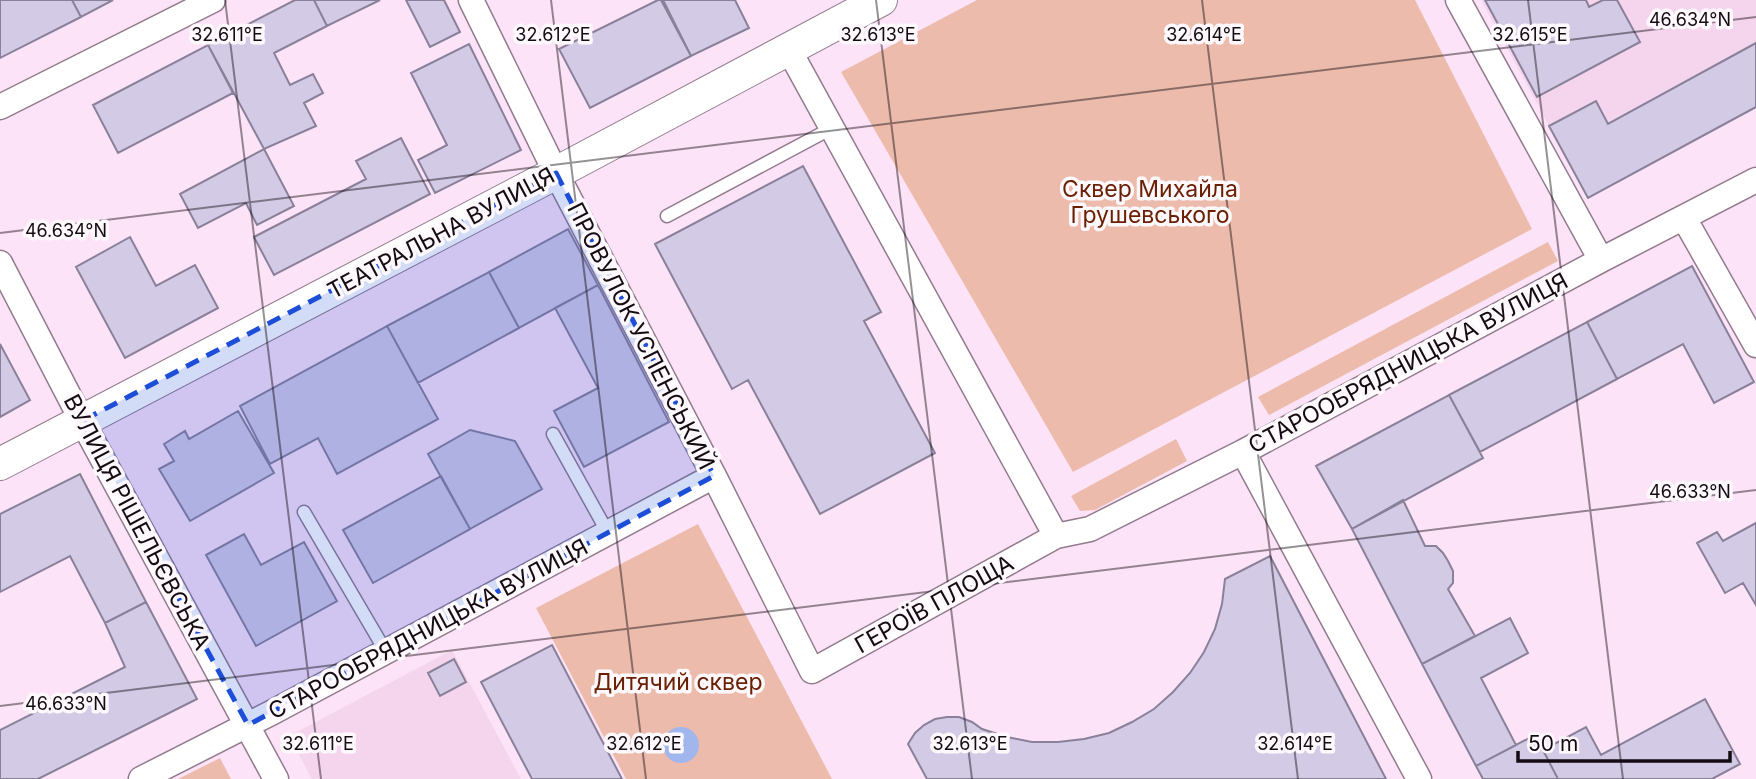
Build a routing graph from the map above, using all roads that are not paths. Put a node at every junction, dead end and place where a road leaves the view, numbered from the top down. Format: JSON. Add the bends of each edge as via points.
{"nodes":[{"id":1,"x":213,"y":0,"type":"edge"},
{"id":2,"x":471,"y":0,"type":"edge"},
{"id":3,"x":881,"y":0,"type":"edge"},
{"id":4,"x":1458,"y":0,"type":"edge"},
{"id":5,"x":789,"y":50,"type":"junction"},
{"id":6,"x":0,"y":107,"type":"edge"},
{"id":7,"x":832,"y":128,"type":"junction"},
{"id":8,"x":556,"y":173,"type":"junction"},
{"id":9,"x":1756,"y":180,"type":"edge"},
{"id":10,"x":667,"y":216,"type":"dead end"},
{"id":11,"x":1684,"y":218,"type":"junction"},
{"id":12,"x":1601,"y":261,"type":"junction"},
{"id":13,"x":0,"y":263,"type":"edge"},
{"id":14,"x":1756,"y":345,"type":"edge"},
{"id":15,"x":82,"y":421,"type":"junction"},
{"id":16,"x":553,"y":435,"type":"dead end"},
{"id":17,"x":1243,"y":452,"type":"junction"},
{"id":18,"x":0,"y":464,"type":"edge"},
{"id":19,"x":714,"y":476,"type":"junction"},
{"id":20,"x":304,"y":512,"type":"dead end"},
{"id":21,"x":608,"y":533,"type":"junction"},
{"id":22,"x":1056,"y":536,"type":"junction"},
{"id":23,"x":386,"y":652,"type":"junction"},
{"id":24,"x":813,"y":671,"type":"joint"},
{"id":25,"x":248,"y":725,"type":"junction"},
{"id":26,"x":141,"y":779,"type":"edge"},
{"id":27,"x":276,"y":779,"type":"edge"},
{"id":28,"x":1419,"y":779,"type":"edge"}],
"edges":[{"from":1,"to":6,"type":"street"},
{"from":2,"to":8,"type":"street","name":"ПРОВУЛОК УСПЕНСЬКИЙ"},
{"from":3,"to":5,"type":"street","name":"ТЕАТРАЛЬНА ВУЛИЦЯ"},
{"from":4,"to":12,"type":"street"},
{"from":5,"to":7,"type":"street"},
{"from":5,"to":8,"type":"street","name":"ТЕАТРАЛЬНА ВУЛИЦЯ"},
{"from":7,"to":10,"type":"lane"},
{"from":7,"to":22,"type":"street"},
{"from":8,"to":15,"type":"street","name":"ТЕАТРАЛЬНА ВУЛИЦЯ"},
{"from":8,"to":19,"type":"street","name":"ПРОВУЛОК УСПЕНСЬКИЙ"},
{"from":9,"to":11,"type":"street","name":"СТАРООБРЯДНИЦЬКА ВУЛИЦЯ"},
{"from":11,"to":12,"type":"street","name":"СТАРООБРЯДНИЦЬКА ВУЛИЦЯ"},
{"from":11,"to":14,"type":"street"},
{"from":12,"to":17,"type":"street","name":"СТАРООБРЯДНИЦЬКА ВУЛИЦЯ"},
{"from":13,"to":15,"type":"street","name":"ВУЛИЦЯ РІШЕЛЬЄВСЬКА"},
{"from":15,"to":18,"type":"street","name":"ТЕАТРАЛЬНА ВУЛИЦЯ"},
{"from":15,"to":25,"type":"street","name":"ВУЛИЦЯ РІШЕЛЬЄВСЬКА"},
{"from":16,"to":21,"type":"lane"},
{"from":17,"to":22,"type":"street","name":"СТАРООБРЯДНИЦЬКА ВУЛИЦЯ","via":[[1090,529]]},
{"from":17,"to":28,"type":"street"},
{"from":19,"to":21,"type":"street","name":"СТАРООБРЯДНИЦЬКА ВУЛИЦЯ"},
{"from":19,"to":24,"type":"street","name":"ПРОВУЛОК УСПЕНСЬКИЙ"},
{"from":20,"to":23,"type":"lane"},
{"from":21,"to":23,"type":"street","name":"СТАРООБРЯДНИЦЬКА ВУЛИЦЯ"},
{"from":22,"to":24,"type":"street","name":"ГЕРОЇВ ПЛОЩА"},
{"from":23,"to":25,"type":"street","name":"СТАРООБРЯДНИЦЬКА ВУЛИЦЯ"},
{"from":25,"to":26,"type":"street","name":"СТАРООБРЯДНИЦЬКА ВУЛИЦЯ"},
{"from":25,"to":27,"type":"street","name":"ВУЛИЦЯ РІШЕЛЬЄВСЬКА"}]}
